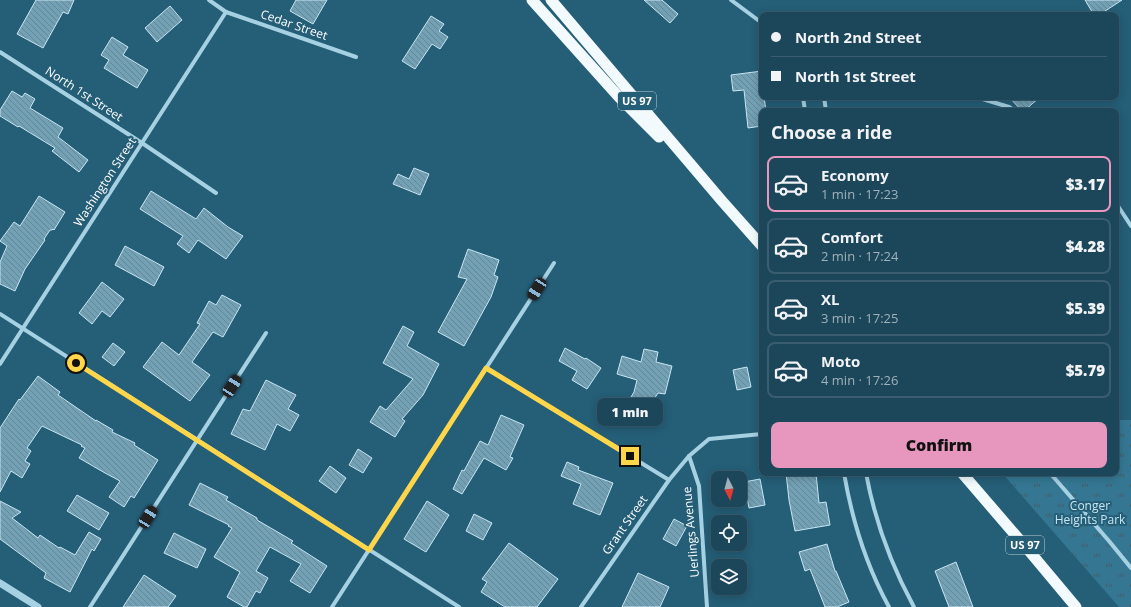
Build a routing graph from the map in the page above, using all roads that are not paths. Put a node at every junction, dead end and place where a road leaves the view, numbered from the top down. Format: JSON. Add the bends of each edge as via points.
{"nodes":[{"id":1,"x":209,"y":0,"type":"edge"},
{"id":2,"x":532,"y":0,"type":"edge"},
{"id":3,"x":551,"y":0,"type":"edge"},
{"id":4,"x":731,"y":0,"type":"edge"},
{"id":5,"x":226,"y":12,"type":"junction"},
{"id":6,"x":759,"y":21,"type":"edge"},
{"id":7,"x":0,"y":52,"type":"edge"},
{"id":8,"x":356,"y":57,"type":"dead end"},
{"id":9,"x":986,"y":100,"type":"edge"},
{"id":10,"x":1010,"y":108,"type":"edge"},
{"id":11,"x":142,"y":143,"type":"junction"},
{"id":12,"x":216,"y":193,"type":"dead end"},
{"id":13,"x":722,"y":202,"type":"junction"},
{"id":14,"x":1119,"y":208,"type":"edge"},
{"id":15,"x":1131,"y":226,"type":"edge"},
{"id":16,"x":759,"y":243,"type":"edge"},
{"id":17,"x":554,"y":263,"type":"dead end"},
{"id":18,"x":0,"y":314,"type":"edge"},
{"id":19,"x":23,"y":328,"type":"junction"},
{"id":20,"x":266,"y":333,"type":"dead end"},
{"id":21,"x":0,"y":364,"type":"edge"},
{"id":22,"x":486,"y":368,"type":"junction"},
{"id":23,"x":759,"y":434,"type":"edge"},
{"id":24,"x":197,"y":440,"type":"junction"},
{"id":25,"x":689,"y":456,"type":"junction"},
{"id":26,"x":845,"y":476,"type":"edge"},
{"id":27,"x":867,"y":476,"type":"edge"},
{"id":28,"x":965,"y":476,"type":"edge"},
{"id":29,"x":1053,"y":476,"type":"edge"},
{"id":30,"x":669,"y":480,"type":"junction"},
{"id":31,"x":369,"y":550,"type":"junction"},
{"id":32,"x":1131,"y":568,"type":"edge"},
{"id":33,"x":0,"y":583,"type":"edge"},
{"id":34,"x":38,"y":607,"type":"edge"},
{"id":35,"x":90,"y":607,"type":"edge"},
{"id":36,"x":332,"y":607,"type":"edge"},
{"id":37,"x":459,"y":607,"type":"edge"},
{"id":38,"x":581,"y":607,"type":"edge"},
{"id":39,"x":708,"y":607,"type":"edge"},
{"id":40,"x":889,"y":607,"type":"edge"},
{"id":41,"x":914,"y":607,"type":"edge"},
{"id":42,"x":1076,"y":607,"type":"edge"}],
"edges":[{"from":1,"to":5,"type":"street","name":"Cedar Street"},
{"from":2,"to":13,"type":"highway","via":[[619,97]]},
{"from":3,"to":13,"type":"highway","number":"US 97"},
{"from":4,"to":6,"type":"street"},
{"from":5,"to":8,"type":"street","name":"Cedar Street"},
{"from":5,"to":11,"type":"street","name":"Washington Street"},
{"from":7,"to":11,"type":"street","name":"North 1st Street"},
{"from":9,"to":10,"type":"street"},
{"from":11,"to":12,"type":"street","name":"North 1st Street"},
{"from":11,"to":19,"type":"street","name":"Washington Street"},
{"from":13,"to":16,"type":"highway","number":"US 97"},
{"from":14,"to":15,"type":"street"},
{"from":17,"to":22,"type":"street"},
{"from":18,"to":19,"type":"street"},
{"from":19,"to":21,"type":"street","name":"Washington Street"},
{"from":19,"to":24,"type":"street"},
{"from":20,"to":24,"type":"street"},
{"from":22,"to":30,"type":"street"},
{"from":22,"to":31,"type":"street"},
{"from":23,"to":25,"type":"street","via":[[709,439]]},
{"from":24,"to":31,"type":"street"},
{"from":24,"to":35,"type":"street"},
{"from":25,"to":30,"type":"street","name":"Grant Street"},
{"from":25,"to":39,"type":"street","name":"Uerlings Avenue","via":[[699,486]]},
{"from":26,"to":40,"type":"street","via":[[863,549]]},
{"from":27,"to":41,"type":"street","via":[[884,542]]},
{"from":28,"to":42,"type":"highway","number":"US 97"},
{"from":29,"to":32,"type":"street"},
{"from":30,"to":38,"type":"street","name":"Grant Street"},
{"from":31,"to":36,"type":"street"},
{"from":31,"to":37,"type":"street"},
{"from":33,"to":34,"type":"street"}]}
